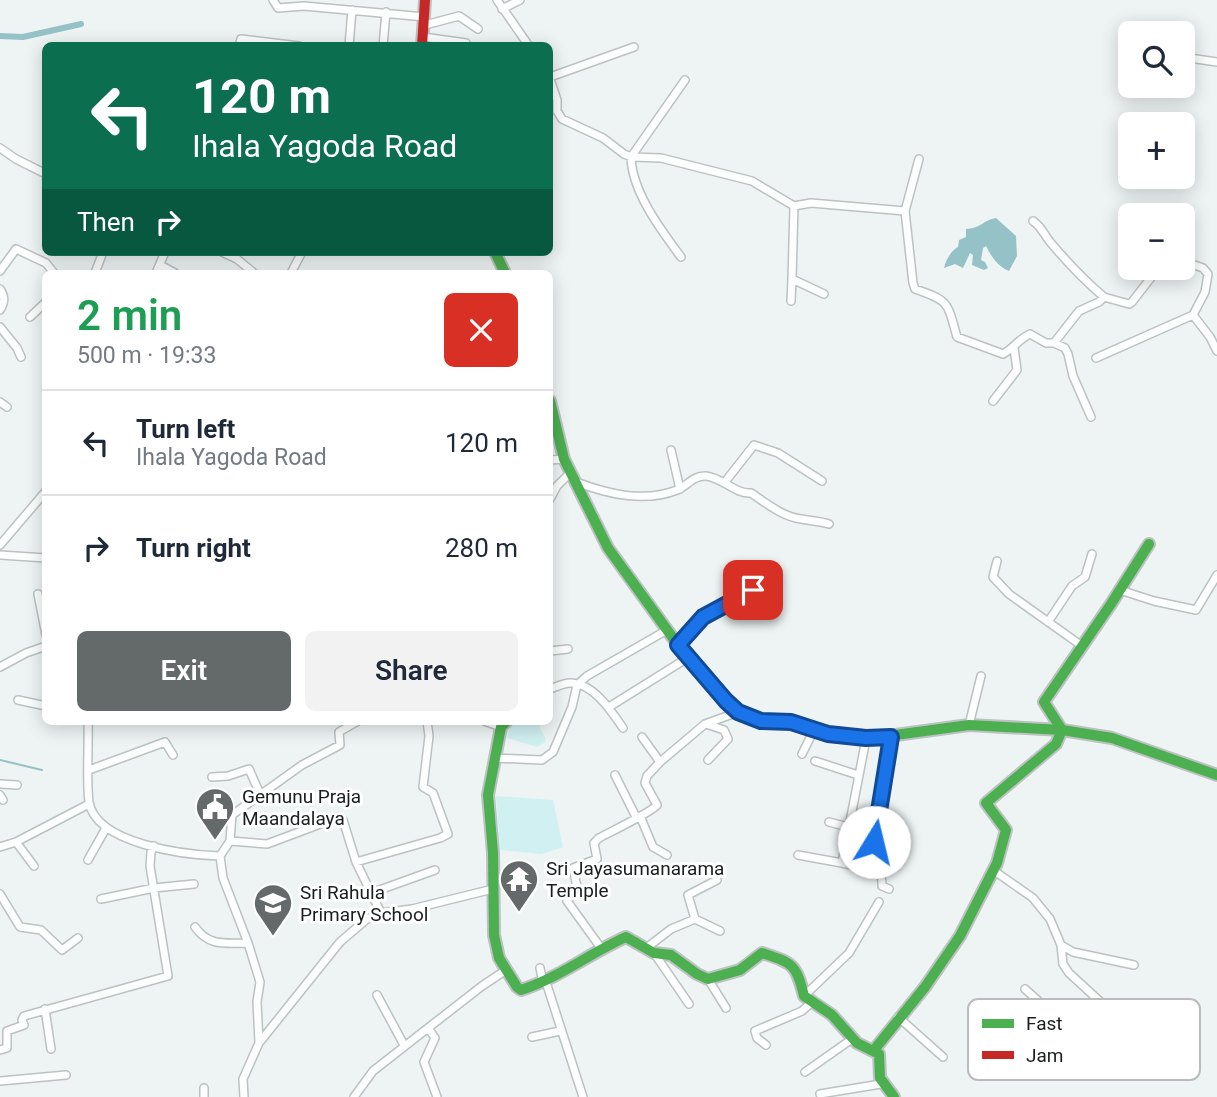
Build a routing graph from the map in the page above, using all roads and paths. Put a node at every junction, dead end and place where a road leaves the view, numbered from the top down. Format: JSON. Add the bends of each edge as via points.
{"nodes":[{"id":1,"x":273,"y":0,"type":"edge"},
{"id":2,"x":425,"y":0,"type":"edge"},
{"id":3,"x":497,"y":0,"type":"edge"},
{"id":4,"x":520,"y":0,"type":"edge"},
{"id":5,"x":502,"y":9,"type":"junction"},
{"id":6,"x":352,"y":10,"type":"junction"},
{"id":7,"x":386,"y":12,"type":"junction"},
{"id":8,"x":478,"y":29,"type":"dead end"},
{"id":9,"x":424,"y":31,"type":"edge"},
{"id":10,"x":240,"y":42,"type":"edge"},
{"id":11,"x":266,"y":42,"type":"edge"},
{"id":12,"x":349,"y":42,"type":"edge"},
{"id":13,"x":383,"y":42,"type":"edge"},
{"id":14,"x":462,"y":42,"type":"edge"},
{"id":15,"x":526,"y":42,"type":"edge"},
{"id":16,"x":634,"y":47,"type":"dead end"},
{"id":17,"x":1195,"y":59,"type":"edge"},
{"id":18,"x":1217,"y":62,"type":"edge"},
{"id":19,"x":553,"y":77,"type":"edge"},
{"id":20,"x":685,"y":80,"type":"dead end"},
{"id":21,"x":553,"y":87,"type":"edge"},
{"id":22,"x":0,"y":148,"type":"edge"},
{"id":23,"x":631,"y":157,"type":"junction"},
{"id":24,"x":919,"y":159,"type":"dead end"},
{"id":25,"x":42,"y":172,"type":"edge"},
{"id":26,"x":794,"y":206,"type":"junction"},
{"id":27,"x":905,"y":211,"type":"junction"},
{"id":28,"x":1033,"y":221,"type":"dead end"},
{"id":29,"x":163,"y":256,"type":"edge"},
{"id":30,"x":231,"y":256,"type":"edge"},
{"id":31,"x":681,"y":257,"type":"dead end"},
{"id":32,"x":160,"y":265,"type":"junction"},
{"id":33,"x":1195,"y":265,"type":"edge"},
{"id":34,"x":52,"y":270,"type":"edge"},
{"id":35,"x":158,"y":270,"type":"edge"},
{"id":36,"x":169,"y":270,"type":"edge"},
{"id":37,"x":250,"y":270,"type":"edge"},
{"id":38,"x":0,"y":271,"type":"edge"},
{"id":39,"x":792,"y":279,"type":"junction"},
{"id":40,"x":1151,"y":280,"type":"edge"},
{"id":41,"x":0,"y":289,"type":"edge"},
{"id":42,"x":824,"y":294,"type":"dead end"},
{"id":43,"x":1104,"y":297,"type":"junction"},
{"id":44,"x":791,"y":301,"type":"dead end"},
{"id":45,"x":42,"y":306,"type":"edge"},
{"id":46,"x":0,"y":310,"type":"edge"},
{"id":47,"x":1193,"y":315,"type":"junction"},
{"id":48,"x":30,"y":317,"type":"dead end"},
{"id":49,"x":0,"y":327,"type":"edge"},
{"id":50,"x":1054,"y":343,"type":"junction"},
{"id":51,"x":1014,"y":348,"type":"junction"},
{"id":52,"x":1217,"y":351,"type":"edge"},
{"id":53,"x":21,"y":357,"type":"dead end"},
{"id":54,"x":1096,"y":358,"type":"dead end"},
{"id":55,"x":993,"y":401,"type":"dead end"},
{"id":56,"x":553,"y":413,"type":"edge"},
{"id":57,"x":1091,"y":417,"type":"dead end"},
{"id":58,"x":671,"y":450,"type":"dead end"},
{"id":59,"x":564,"y":459,"type":"junction"},
{"id":60,"x":553,"y":460,"type":"edge"},
{"id":61,"x":572,"y":477,"type":"junction"},
{"id":62,"x":821,"y":481,"type":"dead end"},
{"id":63,"x":724,"y":482,"type":"junction"},
{"id":64,"x":680,"y":489,"type":"junction"},
{"id":65,"x":553,"y":493,"type":"edge"},
{"id":66,"x":42,"y":496,"type":"edge"},
{"id":67,"x":829,"y":524,"type":"dead end"},
{"id":68,"x":1149,"y":544,"type":"dead end"},
{"id":69,"x":0,"y":545,"type":"edge"},
{"id":70,"x":1092,"y":554,"type":"dead end"},
{"id":71,"x":0,"y":555,"type":"edge"},
{"id":72,"x":42,"y":558,"type":"edge"},
{"id":73,"x":997,"y":561,"type":"dead end"},
{"id":74,"x":1217,"y":575,"type":"edge"},
{"id":75,"x":753,"y":590,"type":"dead end"},
{"id":76,"x":1123,"y":591,"type":"junction"},
{"id":77,"x":38,"y":594,"type":"dead end"},
{"id":78,"x":42,"y":614,"type":"edge"},
{"id":79,"x":1048,"y":622,"type":"junction"},
{"id":80,"x":667,"y":630,"type":"junction"},
{"id":81,"x":678,"y":645,"type":"junction"},
{"id":82,"x":1082,"y":646,"type":"junction"},
{"id":83,"x":42,"y":648,"type":"edge"},
{"id":84,"x":568,"y":649,"type":"dead end"},
{"id":85,"x":553,"y":652,"type":"edge"},
{"id":86,"x":689,"y":657,"type":"junction"},
{"id":87,"x":0,"y":667,"type":"edge"},
{"id":88,"x":981,"y":676,"type":"dead end"},
{"id":89,"x":577,"y":685,"type":"junction"},
{"id":90,"x":553,"y":688,"type":"edge"},
{"id":91,"x":18,"y":700,"type":"dead end"},
{"id":92,"x":42,"y":705,"type":"edge"},
{"id":93,"x":608,"y":707,"type":"junction"},
{"id":94,"x":738,"y":712,"type":"junction"},
{"id":95,"x":705,"y":724,"type":"junction"},
{"id":96,"x":88,"y":725,"type":"edge"},
{"id":97,"x":351,"y":725,"type":"edge"},
{"id":98,"x":428,"y":725,"type":"edge"},
{"id":99,"x":504,"y":725,"type":"edge"},
{"id":100,"x":969,"y":725,"type":"junction"},
{"id":101,"x":623,"y":728,"type":"dead end"},
{"id":102,"x":814,"y":730,"type":"junction"},
{"id":103,"x":1062,"y":730,"type":"junction"},
{"id":104,"x":642,"y":737,"type":"dead end"},
{"id":105,"x":891,"y":737,"type":"junction"},
{"id":106,"x":866,"y":738,"type":"junction"},
{"id":107,"x":802,"y":754,"type":"dead end"},
{"id":108,"x":173,"y":755,"type":"dead end"},
{"id":109,"x":495,"y":758,"type":"junction"},
{"id":110,"x":708,"y":760,"type":"dead end"},
{"id":111,"x":815,"y":761,"type":"dead end"},
{"id":112,"x":660,"y":762,"type":"junction"},
{"id":113,"x":89,"y":770,"type":"junction"},
{"id":114,"x":615,"y":775,"type":"dead end"},
{"id":115,"x":858,"y":775,"type":"junction"},
{"id":116,"x":1217,"y":775,"type":"edge"},
{"id":117,"x":212,"y":777,"type":"dead end"},
{"id":118,"x":0,"y":784,"type":"edge"},
{"id":119,"x":17,"y":785,"type":"dead end"},
{"id":120,"x":260,"y":794,"type":"junction"},
{"id":121,"x":89,"y":804,"type":"junction"},
{"id":122,"x":638,"y":816,"type":"junction"},
{"id":123,"x":829,"y":822,"type":"dead end"},
{"id":124,"x":848,"y":827,"type":"junction"},
{"id":125,"x":106,"y":828,"type":"junction"},
{"id":126,"x":230,"y":841,"type":"junction"},
{"id":127,"x":16,"y":842,"type":"junction"},
{"id":128,"x":154,"y":846,"type":"junction"},
{"id":129,"x":0,"y":847,"type":"edge"},
{"id":130,"x":667,"y":855,"type":"dead end"},
{"id":131,"x":798,"y":855,"type":"dead end"},
{"id":132,"x":220,"y":856,"type":"junction"},
{"id":133,"x":88,"y":860,"type":"dead end"},
{"id":134,"x":356,"y":862,"type":"junction"},
{"id":135,"x":842,"y":863,"type":"junction"},
{"id":136,"x":34,"y":866,"type":"dead end"},
{"id":137,"x":869,"y":869,"type":"junction"},
{"id":138,"x":435,"y":870,"type":"dead end"},
{"id":139,"x":993,"y":870,"type":"junction"},
{"id":140,"x":717,"y":880,"type":"dead end"},
{"id":141,"x":194,"y":884,"type":"dead end"},
{"id":142,"x":154,"y":888,"type":"junction"},
{"id":143,"x":492,"y":889,"type":"junction"},
{"id":144,"x":889,"y":890,"type":"dead end"},
{"id":145,"x":372,"y":893,"type":"junction"},
{"id":146,"x":0,"y":894,"type":"edge"},
{"id":147,"x":101,"y":899,"type":"dead end"},
{"id":148,"x":879,"y":902,"type":"dead end"},
{"id":149,"x":381,"y":914,"type":"junction"},
{"id":150,"x":695,"y":919,"type":"junction"},
{"id":151,"x":195,"y":927,"type":"dead end"},
{"id":152,"x":720,"y":931,"type":"dead end"},
{"id":153,"x":78,"y":938,"type":"dead end"},
{"id":154,"x":248,"y":943,"type":"junction"},
{"id":155,"x":1061,"y":945,"type":"junction"},
{"id":156,"x":601,"y":948,"type":"junction"},
{"id":157,"x":649,"y":951,"type":"junction"},
{"id":158,"x":1134,"y":965,"type":"dead end"},
{"id":159,"x":540,"y":968,"type":"dead end"},
{"id":160,"x":506,"y":970,"type":"junction"},
{"id":161,"x":708,"y":979,"type":"junction"},
{"id":162,"x":545,"y":982,"type":"junction"},
{"id":163,"x":1025,"y":989,"type":"dead end"},
{"id":164,"x":377,"y":995,"type":"dead end"},
{"id":165,"x":808,"y":998,"type":"junction"},
{"id":166,"x":1036,"y":999,"type":"edge"},
{"id":167,"x":1099,"y":999,"type":"edge"},
{"id":168,"x":689,"y":1004,"type":"dead end"},
{"id":169,"x":726,"y":1008,"type":"dead end"},
{"id":170,"x":45,"y":1009,"type":"junction"},
{"id":171,"x":898,"y":1017,"type":"junction"},
{"id":172,"x":428,"y":1028,"type":"junction"},
{"id":173,"x":560,"y":1031,"type":"junction"},
{"id":174,"x":532,"y":1037,"type":"dead end"},
{"id":175,"x":852,"y":1039,"type":"junction"},
{"id":176,"x":259,"y":1043,"type":"junction"},
{"id":177,"x":404,"y":1045,"type":"junction"},
{"id":178,"x":766,"y":1045,"type":"dead end"},
{"id":179,"x":51,"y":1049,"type":"dead end"},
{"id":180,"x":0,"y":1050,"type":"edge"},
{"id":181,"x":873,"y":1050,"type":"junction"},
{"id":182,"x":943,"y":1057,"type":"dead end"},
{"id":183,"x":806,"y":1072,"type":"dead end"},
{"id":184,"x":66,"y":1075,"type":"dead end"},
{"id":185,"x":0,"y":1081,"type":"edge"},
{"id":186,"x":881,"y":1084,"type":"junction"},
{"id":187,"x":204,"y":1088,"type":"dead end"},
{"id":188,"x":820,"y":1094,"type":"dead end"},
{"id":189,"x":204,"y":1097,"type":"edge"},
{"id":190,"x":244,"y":1097,"type":"edge"},
{"id":191,"x":354,"y":1097,"type":"edge"},
{"id":192,"x":437,"y":1097,"type":"edge"},
{"id":193,"x":583,"y":1097,"type":"edge"},
{"id":194,"x":894,"y":1097,"type":"edge"}],
"edges":[{"from":1,"to":6,"type":"street","via":[[278,8]]},
{"from":2,"to":9,"type":"street"},
{"from":3,"to":5,"type":"street"},
{"from":4,"to":5,"type":"street"},
{"from":5,"to":15,"type":"street"},
{"from":6,"to":7,"type":"street"},
{"from":6,"to":12,"type":"street"},
{"from":7,"to":9,"type":"street"},
{"from":7,"to":13,"type":"street"},
{"from":8,"to":9,"type":"street","via":[[459,16]]},
{"from":9,"to":14,"type":"street"},
{"from":10,"to":11,"type":"street"},
{"from":16,"to":19,"type":"street"},
{"from":17,"to":18,"type":"street"},
{"from":20,"to":23,"type":"street"},
{"from":21,"to":23,"type":"street","via":[[562,119]]},
{"from":22,"to":25,"type":"street"},
{"from":23,"to":26,"type":"street","via":[[661,158],[752,181]]},
{"from":23,"to":31,"type":"street","via":[[648,209]]},
{"from":24,"to":27,"type":"street"},
{"from":26,"to":27,"type":"street","via":[[811,203]]},
{"from":26,"to":39,"type":"street"},
{"from":27,"to":51,"type":"street","via":[[915,289],[948,305],[957,337],[1003,354]]},
{"from":28,"to":43,"type":"street"},
{"from":29,"to":32,"type":"street"},
{"from":30,"to":37,"type":"street"},
{"from":32,"to":35,"type":"street"},
{"from":32,"to":36,"type":"street"},
{"from":33,"to":47,"type":"street","via":[[1208,274]]},
{"from":34,"to":38,"type":"street","via":[[16,249]]},
{"from":39,"to":42,"type":"street"},
{"from":39,"to":44,"type":"street"},
{"from":40,"to":43,"type":"street","via":[[1132,302]]},
{"from":41,"to":46,"type":"street","via":[[4,303]]},
{"from":43,"to":50,"type":"street","via":[[1079,311]]},
{"from":45,"to":48,"type":"street"},
{"from":47,"to":52,"type":"street"},
{"from":47,"to":54,"type":"street"},
{"from":49,"to":53,"type":"street"},
{"from":50,"to":51,"type":"street","via":[[1030,334]]},
{"from":50,"to":57,"type":"street","via":[[1065,348]]},
{"from":51,"to":55,"type":"street","via":[[1017,370]]},
{"from":56,"to":59,"type":"street"},
{"from":58,"to":64,"type":"street"},
{"from":59,"to":60,"type":"street"},
{"from":59,"to":61,"type":"street"},
{"from":61,"to":64,"type":"street","via":[[625,496]]},
{"from":61,"to":65,"type":"street"},
{"from":61,"to":80,"type":"street","via":[[608,548]]},
{"from":62,"to":63,"type":"street","via":[[778,453],[754,445]]},
{"from":63,"to":64,"type":"street","via":[[705,475]]},
{"from":63,"to":67,"type":"street","via":[[776,510]]},
{"from":66,"to":69,"type":"street"},
{"from":68,"to":76,"type":"street"},
{"from":70,"to":79,"type":"street","via":[[1085,576],[1072,586]]},
{"from":71,"to":72,"type":"street"},
{"from":73,"to":79,"type":"street","via":[[993,577]]},
{"from":74,"to":76,"type":"street","via":[[1196,610]]},
{"from":75,"to":81,"type":"street","via":[[703,617]]},
{"from":76,"to":82,"type":"street"},
{"from":77,"to":78,"type":"street"},
{"from":79,"to":82,"type":"street"},
{"from":80,"to":81,"type":"street"},
{"from":80,"to":89,"type":"street"},
{"from":81,"to":86,"type":"street"},
{"from":82,"to":103,"type":"street","via":[[1044,702]]},
{"from":83,"to":87,"type":"street"},
{"from":84,"to":85,"type":"street"},
{"from":86,"to":93,"type":"street"},
{"from":86,"to":94,"type":"street"},
{"from":88,"to":100,"type":"street"},
{"from":89,"to":90,"type":"street"},
{"from":89,"to":93,"type":"street","via":[[593,692]]},
{"from":89,"to":109,"type":"street","via":[[553,752],[541,760]]},
{"from":91,"to":92,"type":"street"},
{"from":93,"to":101,"type":"street"},
{"from":94,"to":95,"type":"street"},
{"from":94,"to":102,"type":"street"},
{"from":95,"to":110,"type":"street","via":[[724,730],[728,739]]},
{"from":95,"to":112,"type":"street"},
{"from":96,"to":113,"type":"street"},
{"from":97,"to":120,"type":"street","via":[[338,732],[340,745]]},
{"from":98,"to":134,"type":"street","via":[[423,787],[433,793],[448,834]]},
{"from":99,"to":109,"type":"street"},
{"from":100,"to":103,"type":"street"},
{"from":100,"to":105,"type":"street"},
{"from":102,"to":106,"type":"street"},
{"from":102,"to":107,"type":"street"},
{"from":103,"to":116,"type":"street","via":[[1112,738]]},
{"from":103,"to":139,"type":"street","via":[[1056,744],[986,803],[1006,830]]},
{"from":104,"to":112,"type":"street"},
{"from":105,"to":106,"type":"street"},
{"from":105,"to":137,"type":"street"},
{"from":106,"to":115,"type":"street"},
{"from":108,"to":113,"type":"street","via":[[165,742]]},
{"from":109,"to":143,"type":"street","via":[[488,795]]},
{"from":111,"to":115,"type":"street"},
{"from":112,"to":122,"type":"street","via":[[645,783],[657,805]]},
{"from":113,"to":121,"type":"street"},
{"from":114,"to":122,"type":"street"},
{"from":115,"to":124,"type":"street"},
{"from":117,"to":120,"type":"street","via":[[249,769]]},
{"from":118,"to":119,"type":"street"},
{"from":120,"to":126,"type":"street","via":[[232,814]]},
{"from":121,"to":125,"type":"street"},
{"from":121,"to":127,"type":"street"},
{"from":122,"to":130,"type":"street","via":[[653,846]]},
{"from":122,"to":156,"type":"street","via":[[598,838],[594,843],[597,859],[573,869],[578,887],[567,901]]},
{"from":123,"to":124,"type":"street"},
{"from":124,"to":135,"type":"street"},
{"from":125,"to":128,"type":"street"},
{"from":125,"to":133,"type":"street"},
{"from":126,"to":132,"type":"street"},
{"from":126,"to":134,"type":"street","via":[[267,844],[340,817]]},
{"from":127,"to":129,"type":"street"},
{"from":127,"to":136,"type":"street"},
{"from":128,"to":132,"type":"street"},
{"from":128,"to":142,"type":"street","via":[[150,866]]},
{"from":131,"to":135,"type":"street"},
{"from":132,"to":154,"type":"street","via":[[223,878]]},
{"from":134,"to":145,"type":"street"},
{"from":135,"to":137,"type":"street"},
{"from":137,"to":144,"type":"street","via":[[880,872],[882,886]]},
{"from":138,"to":145,"type":"street"},
{"from":139,"to":155,"type":"street","via":[[1033,898],[1050,919]]},
{"from":139,"to":171,"type":"street","via":[[969,922]]},
{"from":140,"to":150,"type":"street","via":[[688,895]]},
{"from":141,"to":142,"type":"street"},
{"from":142,"to":147,"type":"street"},
{"from":142,"to":170,"type":"street","via":[[168,976]]},
{"from":143,"to":149,"type":"street"},
{"from":143,"to":160,"type":"street","via":[[494,935]]},
{"from":145,"to":149,"type":"street"},
{"from":146,"to":153,"type":"street","via":[[20,928],[41,930],[61,950]]},
{"from":148,"to":165,"type":"street","via":[[849,953]]},
{"from":149,"to":176,"type":"street","via":[[367,919],[340,942]]},
{"from":150,"to":152,"type":"street"},
{"from":150,"to":157,"type":"street","via":[[671,929]]},
{"from":151,"to":154,"type":"street","via":[[211,942]]},
{"from":154,"to":176,"type":"street","via":[[260,982]]},
{"from":155,"to":158,"type":"street","via":[[1073,952]]},
{"from":155,"to":167,"type":"street","via":[[1063,964]]},
{"from":156,"to":157,"type":"street","via":[[626,937]]},
{"from":156,"to":162,"type":"street"},
{"from":157,"to":161,"type":"street","via":[[671,955]]},
{"from":157,"to":168,"type":"street"},
{"from":159,"to":162,"type":"street"},
{"from":160,"to":162,"type":"street","via":[[521,990]]},
{"from":160,"to":172,"type":"street"},
{"from":161,"to":165,"type":"street","via":[[740,970],[766,953],[785,960],[798,972]]},
{"from":161,"to":169,"type":"street"},
{"from":162,"to":173,"type":"street"},
{"from":163,"to":166,"type":"street"},
{"from":164,"to":177,"type":"street"},
{"from":165,"to":175,"type":"street","via":[[832,1015]]},
{"from":165,"to":178,"type":"street","via":[[802,1011],[755,1031]]},
{"from":170,"to":179,"type":"street"},
{"from":170,"to":180,"type":"street","via":[[24,1016],[24,1025],[8,1031],[7,1048]]},
{"from":171,"to":181,"type":"street"},
{"from":171,"to":182,"type":"street"},
{"from":172,"to":177,"type":"street"},
{"from":172,"to":192,"type":"street","via":[[435,1038],[424,1062]]},
{"from":173,"to":174,"type":"street"},
{"from":173,"to":193,"type":"street"},
{"from":175,"to":181,"type":"street"},
{"from":175,"to":183,"type":"street"},
{"from":176,"to":190,"type":"street","via":[[243,1079]]},
{"from":177,"to":191,"type":"street","via":[[373,1071]]},
{"from":181,"to":186,"type":"street","via":[[879,1054]]},
{"from":184,"to":185,"type":"street"},
{"from":186,"to":188,"type":"street"},
{"from":186,"to":194,"type":"street"},
{"from":187,"to":189,"type":"street"}]}
